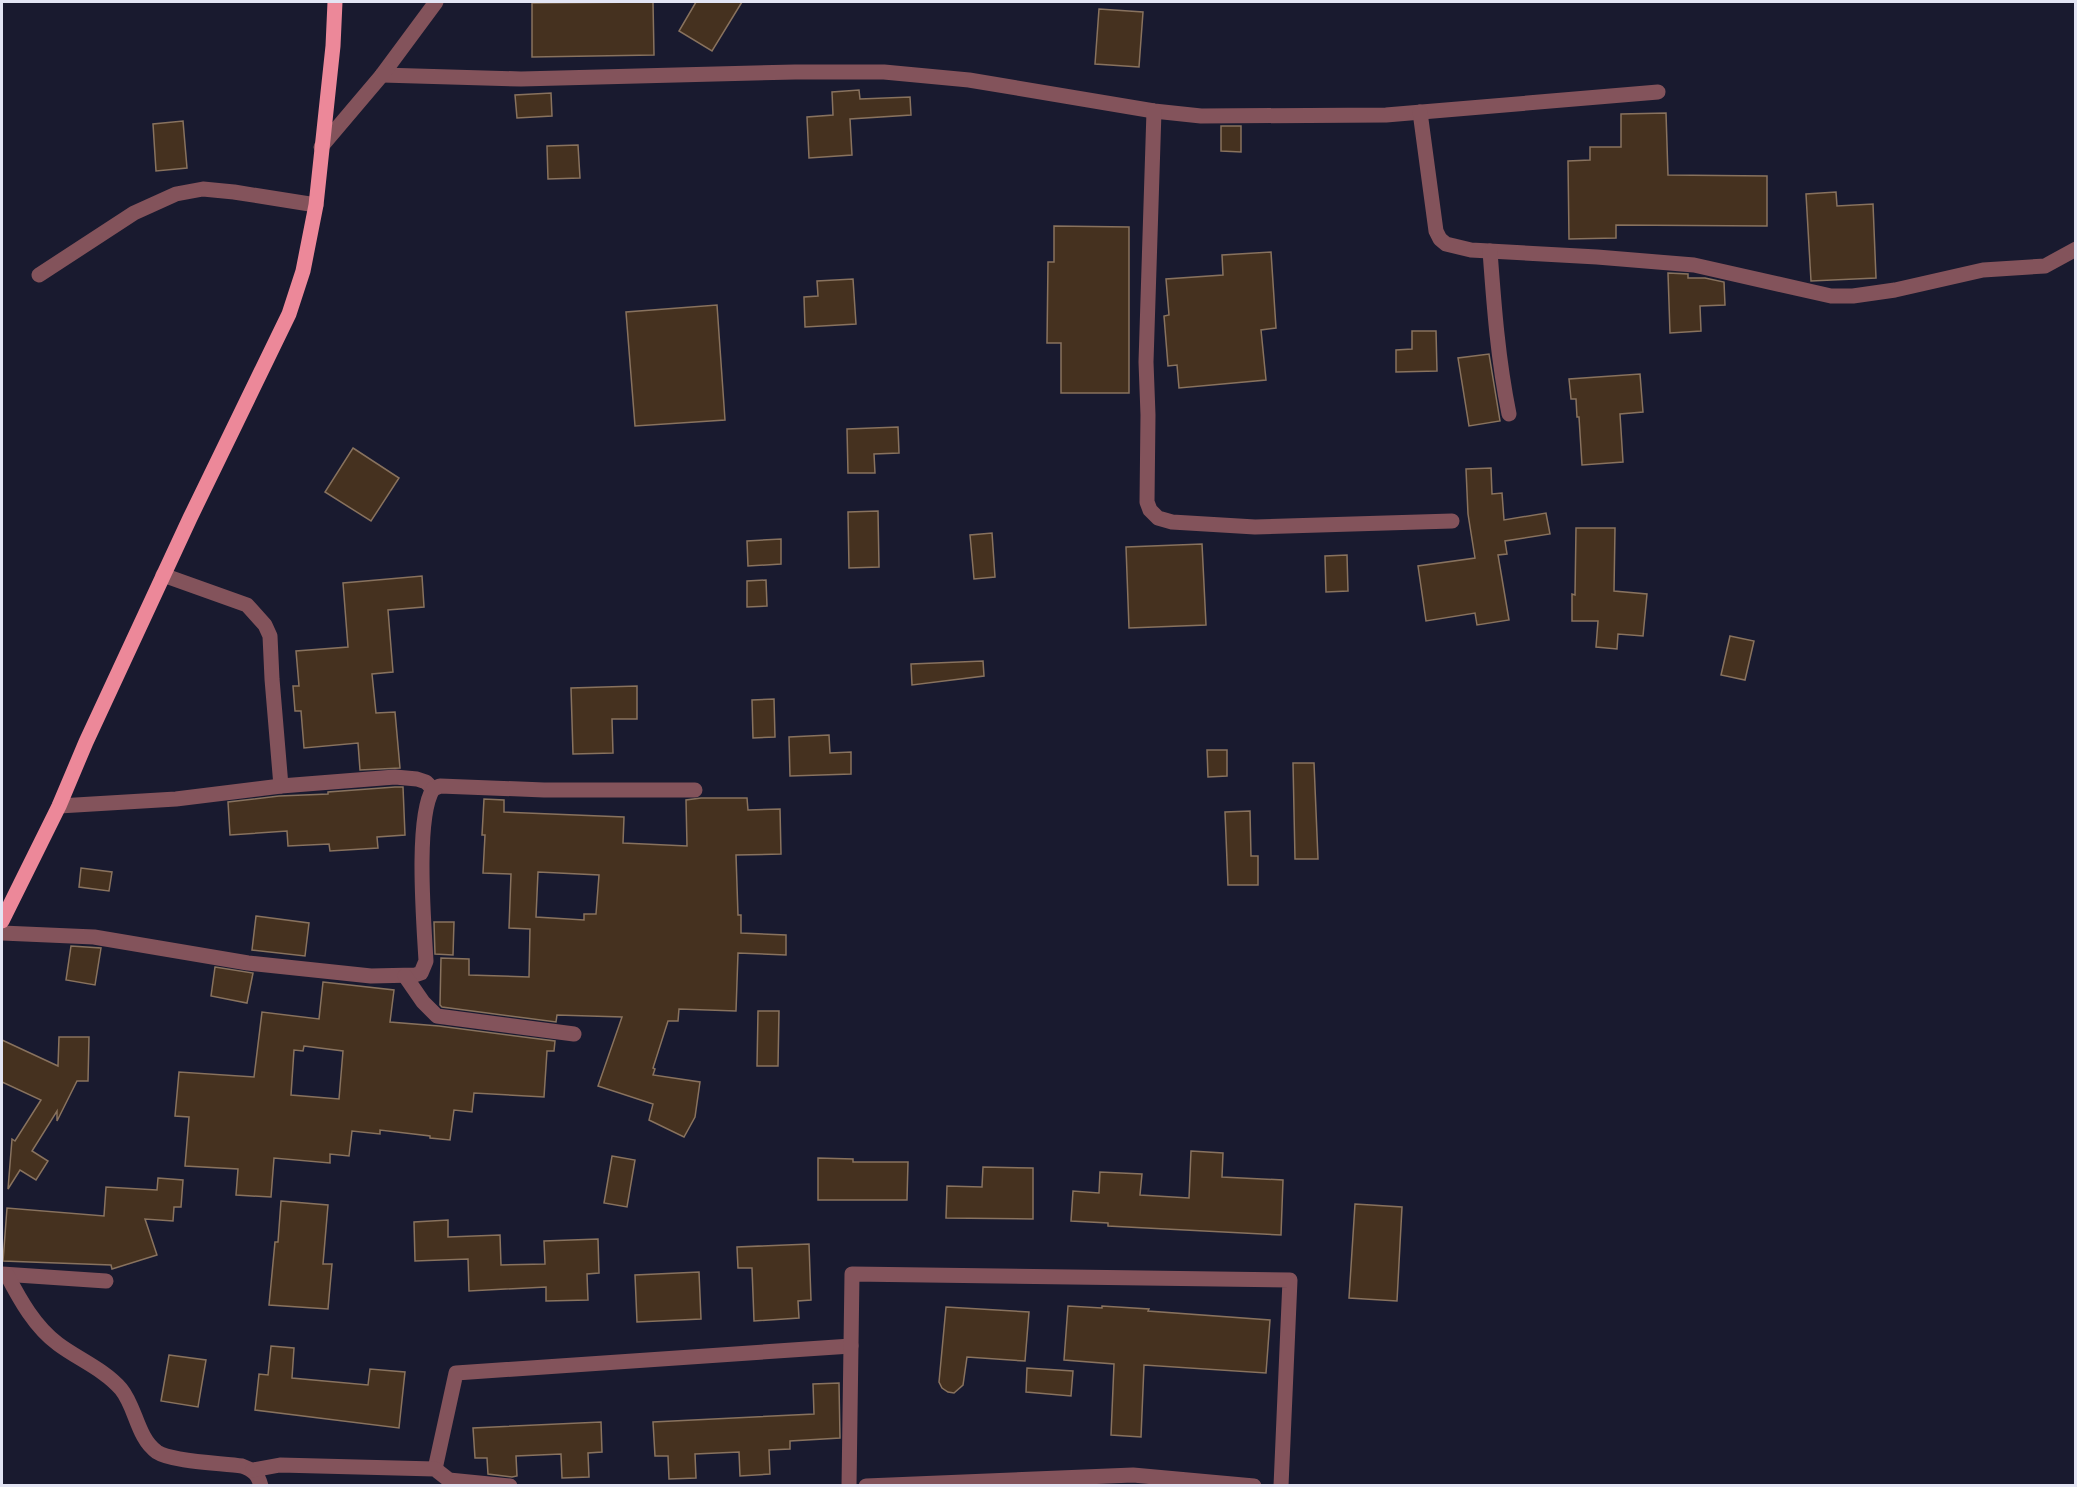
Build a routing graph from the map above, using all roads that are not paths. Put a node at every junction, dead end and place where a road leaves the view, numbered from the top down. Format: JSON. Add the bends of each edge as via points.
{"nodes":[{"id":1,"x":335,"y":2,"type":"edge"},
{"id":2,"x":435,"y":2,"type":"edge"},
{"id":3,"x":382,"y":75,"type":"junction"},
{"id":4,"x":1658,"y":92,"type":"dead end"},
{"id":5,"x":1154,"y":111,"type":"junction"},
{"id":6,"x":1420,"y":112,"type":"junction"},
{"id":7,"x":321,"y":147,"type":"junction"},
{"id":8,"x":316,"y":205,"type":"junction"},
{"id":9,"x":2076,"y":249,"type":"edge"},
{"id":10,"x":1490,"y":251,"type":"junction"},
{"id":11,"x":39,"y":275,"type":"dead end"},
{"id":12,"x":1509,"y":414,"type":"dead end"},
{"id":13,"x":1452,"y":522,"type":"dead end"},
{"id":14,"x":164,"y":575,"type":"junction"},
{"id":15,"x":281,"y":786,"type":"junction"},
{"id":16,"x":433,"y":789,"type":"junction"},
{"id":17,"x":695,"y":790,"type":"dead end"},
{"id":18,"x":59,"y":806,"type":"junction"},
{"id":19,"x":2,"y":921,"type":"edge"},
{"id":20,"x":2,"y":933,"type":"edge"},
{"id":21,"x":405,"y":976,"type":"junction"},
{"id":22,"x":574,"y":1034,"type":"dead end"},
{"id":23,"x":4,"y":1275,"type":"edge"},
{"id":24,"x":106,"y":1281,"type":"dead end"},
{"id":25,"x":851,"y":1346,"type":"junction"},
{"id":26,"x":435,"y":1469,"type":"junction"},
{"id":27,"x":253,"y":1470,"type":"junction"},
{"id":28,"x":261,"y":1485,"type":"edge"},
{"id":29,"x":510,"y":1485,"type":"edge"},
{"id":30,"x":849,"y":1485,"type":"edge"},
{"id":31,"x":866,"y":1485,"type":"edge"},
{"id":32,"x":1254,"y":1485,"type":"edge"},
{"id":33,"x":1281,"y":1485,"type":"edge"}],
"edges":[{"from":1,"to":7,"type":"main road"},
{"from":2,"to":3,"type":"street"},
{"from":3,"to":5,"type":"street","via":[[521,79],[884,72],[969,80]]},
{"from":3,"to":7,"type":"street"},
{"from":4,"to":6,"type":"street"},
{"from":5,"to":6,"type":"street","via":[[1201,116],[1331,117]]},
{"from":5,"to":13,"type":"street","via":[[1146,362],[1150,510],[1158,518],[1172,522],[1255,527]]},
{"from":6,"to":10,"type":"street","via":[[1433,217],[1440,239],[1446,244]]},
{"from":7,"to":8,"type":"main road"},
{"from":8,"to":11,"type":"street","via":[[203,189],[176,194],[134,213]]},
{"from":8,"to":14,"type":"main road","via":[[303,271],[289,314]]},
{"from":9,"to":10,"type":"street","via":[[2045,266],[1983,270],[1852,296],[1815,294],[1694,265]]},
{"from":10,"to":12,"type":"street","via":[[1497,339]]},
{"from":14,"to":15,"type":"street","via":[[247,605],[265,625],[270,636]]},
{"from":14,"to":18,"type":"main road"},
{"from":15,"to":16,"type":"street","via":[[395,777],[417,779]]},
{"from":15,"to":18,"type":"street","via":[[176,799]]},
{"from":16,"to":17,"type":"street","via":[[440,786]]},
{"from":16,"to":21,"type":"street","via":[[425,809],[423,851],[426,961],[421,973]]},
{"from":18,"to":19,"type":"main road"},
{"from":20,"to":21,"type":"street","via":[[94,938],[248,963]]},
{"from":21,"to":22,"type":"street","via":[[437,1016]]},
{"from":23,"to":24,"type":"street"},
{"from":23,"to":27,"type":"street","via":[[36,1323],[55,1342],[108,1376],[122,1390],[144,1437],[158,1453]]},
{"from":25,"to":26,"type":"street","via":[[456,1373]]},
{"from":25,"to":30,"type":"street"},
{"from":25,"to":33,"type":"street","via":[[852,1274],[1290,1280]]},
{"from":26,"to":27,"type":"street","via":[[280,1465]]},
{"from":26,"to":29,"type":"street","via":[[449,1480]]},
{"from":27,"to":28,"type":"street"},
{"from":31,"to":32,"type":"street","via":[[1133,1475]]}]}
